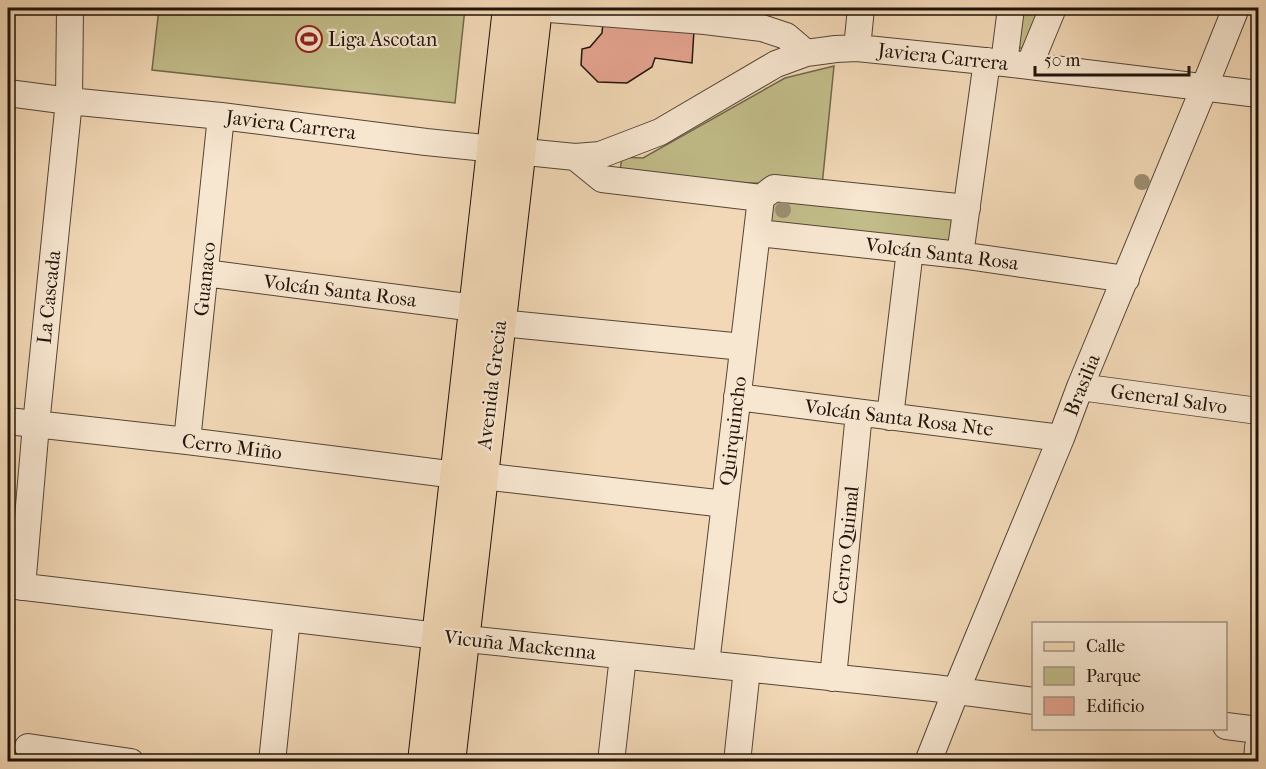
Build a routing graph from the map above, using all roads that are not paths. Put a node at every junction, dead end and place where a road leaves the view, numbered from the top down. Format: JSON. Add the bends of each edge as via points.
{"nodes":[{"id":1,"x":70,"y":8,"type":"edge"},
{"id":2,"x":510,"y":8,"type":"edge"},
{"id":3,"x":536,"y":8,"type":"edge"},
{"id":4,"x":861,"y":8,"type":"edge"},
{"id":5,"x":1011,"y":8,"type":"edge"},
{"id":6,"x":1053,"y":8,"type":"edge"},
{"id":7,"x":1236,"y":8,"type":"edge"},
{"id":8,"x":706,"y":14,"type":"edge"},
{"id":9,"x":857,"y":48,"type":"junction"},
{"id":10,"x":806,"y":53,"type":"junction"},
{"id":11,"x":995,"y":62,"type":"junction"},
{"id":12,"x":1029,"y":66,"type":"junction"},
{"id":13,"x":1204,"y":88,"type":"junction"},
{"id":14,"x":8,"y":93,"type":"edge"},
{"id":15,"x":1258,"y":94,"type":"edge"},
{"id":16,"x":69,"y":101,"type":"junction"},
{"id":17,"x":221,"y":116,"type":"junction"},
{"id":18,"x":506,"y":150,"type":"junction"},
{"id":19,"x":575,"y":157,"type":"junction"},
{"id":20,"x":762,"y":198,"type":"junction"},
{"id":21,"x":967,"y":208,"type":"junction"},
{"id":22,"x":758,"y":233,"type":"junction"},
{"id":23,"x":910,"y":250,"type":"junction"},
{"id":24,"x":960,"y":255,"type":"junction"},
{"id":25,"x":205,"y":273,"type":"junction"},
{"id":26,"x":1126,"y":279,"type":"junction"},
{"id":27,"x":487,"y":315,"type":"junction"},
{"id":28,"x":743,"y":347,"type":"junction"},
{"id":29,"x":1080,"y":387,"type":"junction"},
{"id":30,"x":737,"y":397,"type":"junction"},
{"id":31,"x":1258,"y":411,"type":"edge"},
{"id":32,"x":859,"y":413,"type":"junction"},
{"id":33,"x":890,"y":417,"type":"junction"},
{"id":34,"x":8,"y":421,"type":"edge"},
{"id":35,"x":36,"y":425,"type":"junction"},
{"id":36,"x":1061,"y":438,"type":"junction"},
{"id":37,"x":187,"y":441,"type":"junction"},
{"id":38,"x":469,"y":476,"type":"junction"},
{"id":39,"x":725,"y":504,"type":"junction"},
{"id":40,"x":15,"y":586,"type":"edge"},
{"id":41,"x":287,"y":618,"type":"junction"},
{"id":42,"x":451,"y":638,"type":"junction"},
{"id":43,"x":623,"y":656,"type":"junction"},
{"id":44,"x":706,"y":664,"type":"junction"},
{"id":45,"x":747,"y":669,"type":"junction"},
{"id":46,"x":833,"y":678,"type":"junction"},
{"id":47,"x":956,"y":691,"type":"junction"},
{"id":48,"x":1032,"y":701,"type":"edge"},
{"id":49,"x":1227,"y":726,"type":"edge"},
{"id":50,"x":1258,"y":730,"type":"edge"},
{"id":51,"x":28,"y":747,"type":"dead end"},
{"id":52,"x":1258,"y":747,"type":"edge"},
{"id":53,"x":131,"y":762,"type":"edge"},
{"id":54,"x":272,"y":762,"type":"edge"},
{"id":55,"x":424,"y":762,"type":"edge"},
{"id":56,"x":449,"y":762,"type":"edge"},
{"id":57,"x":611,"y":762,"type":"edge"},
{"id":58,"x":737,"y":762,"type":"edge"},
{"id":59,"x":928,"y":762,"type":"edge"},
{"id":60,"x":1257,"y":762,"type":"edge"}],
"edges":[{"from":1,"to":16,"type":"street","name":"La Cascada"},
{"from":2,"to":18,"type":"main road","name":"Avenida Grecia"},
{"from":3,"to":8,"type":"street"},
{"from":3,"to":18,"type":"main road","name":"Avenida Grecia"},
{"from":4,"to":9,"type":"street"},
{"from":5,"to":11,"type":"street"},
{"from":6,"to":12,"type":"street"},
{"from":7,"to":13,"type":"street","name":"Brasilia"},
{"from":8,"to":10,"type":"street","via":[[786,36]]},
{"from":9,"to":10,"type":"street","name":"Javiera Carrera"},
{"from":9,"to":11,"type":"street","name":"Javiera Carrera"},
{"from":10,"to":19,"type":"street","name":"Javiera Carrera","via":[[776,64],[660,132],[600,155]]},
{"from":11,"to":12,"type":"street","name":"Javiera Carrera"},
{"from":11,"to":21,"type":"street"},
{"from":12,"to":13,"type":"street","name":"Javiera Carrera"},
{"from":13,"to":15,"type":"street","name":"Javiera Carrera"},
{"from":13,"to":26,"type":"street","name":"Brasilia"},
{"from":14,"to":16,"type":"street","name":"Javiera Carrera"},
{"from":16,"to":17,"type":"street","name":"Javiera Carrera"},
{"from":16,"to":35,"type":"street","name":"La Cascada"},
{"from":17,"to":18,"type":"street","name":"Javiera Carrera"},
{"from":17,"to":25,"type":"street","name":"Guanaco"},
{"from":18,"to":19,"type":"street","name":"Javiera Carrera"},
{"from":18,"to":27,"type":"main road","name":"Avenida Grecia"},
{"from":19,"to":20,"type":"street","via":[[602,179]]},
{"from":20,"to":21,"type":"street","via":[[774,188]]},
{"from":20,"to":22,"type":"street","name":"Quirquincho"},
{"from":21,"to":24,"type":"street"},
{"from":22,"to":23,"type":"street","name":"Volcán Santa Rosa"},
{"from":22,"to":28,"type":"street","name":"Quirquincho"},
{"from":23,"to":24,"type":"street","name":"Volcán Santa Rosa"},
{"from":23,"to":33,"type":"street"},
{"from":24,"to":26,"type":"street","name":"Volcán Santa Rosa"},
{"from":25,"to":27,"type":"street","name":"Volcán Santa Rosa"},
{"from":25,"to":37,"type":"street","name":"Guanaco"},
{"from":26,"to":29,"type":"street","name":"Brasilia"},
{"from":27,"to":28,"type":"street"},
{"from":27,"to":38,"type":"main road","name":"Avenida Grecia"},
{"from":28,"to":30,"type":"street","name":"Quirquincho"},
{"from":29,"to":31,"type":"street","name":"General Salvo"},
{"from":29,"to":36,"type":"street","name":"Brasilia"},
{"from":30,"to":32,"type":"street","name":"Volcán Santa Rosa Nte"},
{"from":30,"to":39,"type":"street","name":"Quirquincho"},
{"from":32,"to":33,"type":"street","name":"Volcán Santa Rosa Nte"},
{"from":32,"to":46,"type":"street","name":"Cerro Quimal"},
{"from":33,"to":36,"type":"street","name":"Volcán Santa Rosa Nte"},
{"from":34,"to":35,"type":"street","name":"Cerro Miño"},
{"from":35,"to":37,"type":"street","name":"Cerro Miño"},
{"from":35,"to":40,"type":"street","name":"La Cascada"},
{"from":36,"to":47,"type":"street","name":"Brasilia"},
{"from":37,"to":38,"type":"street","name":"Cerro Miño"},
{"from":38,"to":39,"type":"street","name":"Cerro Miño"},
{"from":38,"to":42,"type":"main road","name":"Avenida Grecia"},
{"from":39,"to":44,"type":"street","name":"Quirquincho"},
{"from":40,"to":41,"type":"street","name":"Vicuña Mackenna"},
{"from":41,"to":42,"type":"street","name":"Vicuña Mackenna"},
{"from":41,"to":54,"type":"street"},
{"from":42,"to":43,"type":"street","name":"Vicuña Mackenna"},
{"from":42,"to":55,"type":"main road","name":"Avenida Grecia"},
{"from":42,"to":56,"type":"main road","name":"Avenida Grecia"},
{"from":43,"to":44,"type":"street","name":"Vicuña Mackenna"},
{"from":43,"to":57,"type":"street"},
{"from":44,"to":45,"type":"street","name":"Vicuña Mackenna"},
{"from":45,"to":46,"type":"street","name":"Vicuña Mackenna"},
{"from":45,"to":58,"type":"street"},
{"from":46,"to":47,"type":"street","name":"Vicuña Mackenna"},
{"from":47,"to":48,"type":"street","name":"Vicuña Mackenna"},
{"from":47,"to":59,"type":"street","name":"Brasilia"},
{"from":49,"to":50,"type":"street"},
{"from":51,"to":53,"type":"street"},
{"from":52,"to":60,"type":"street"}]}
